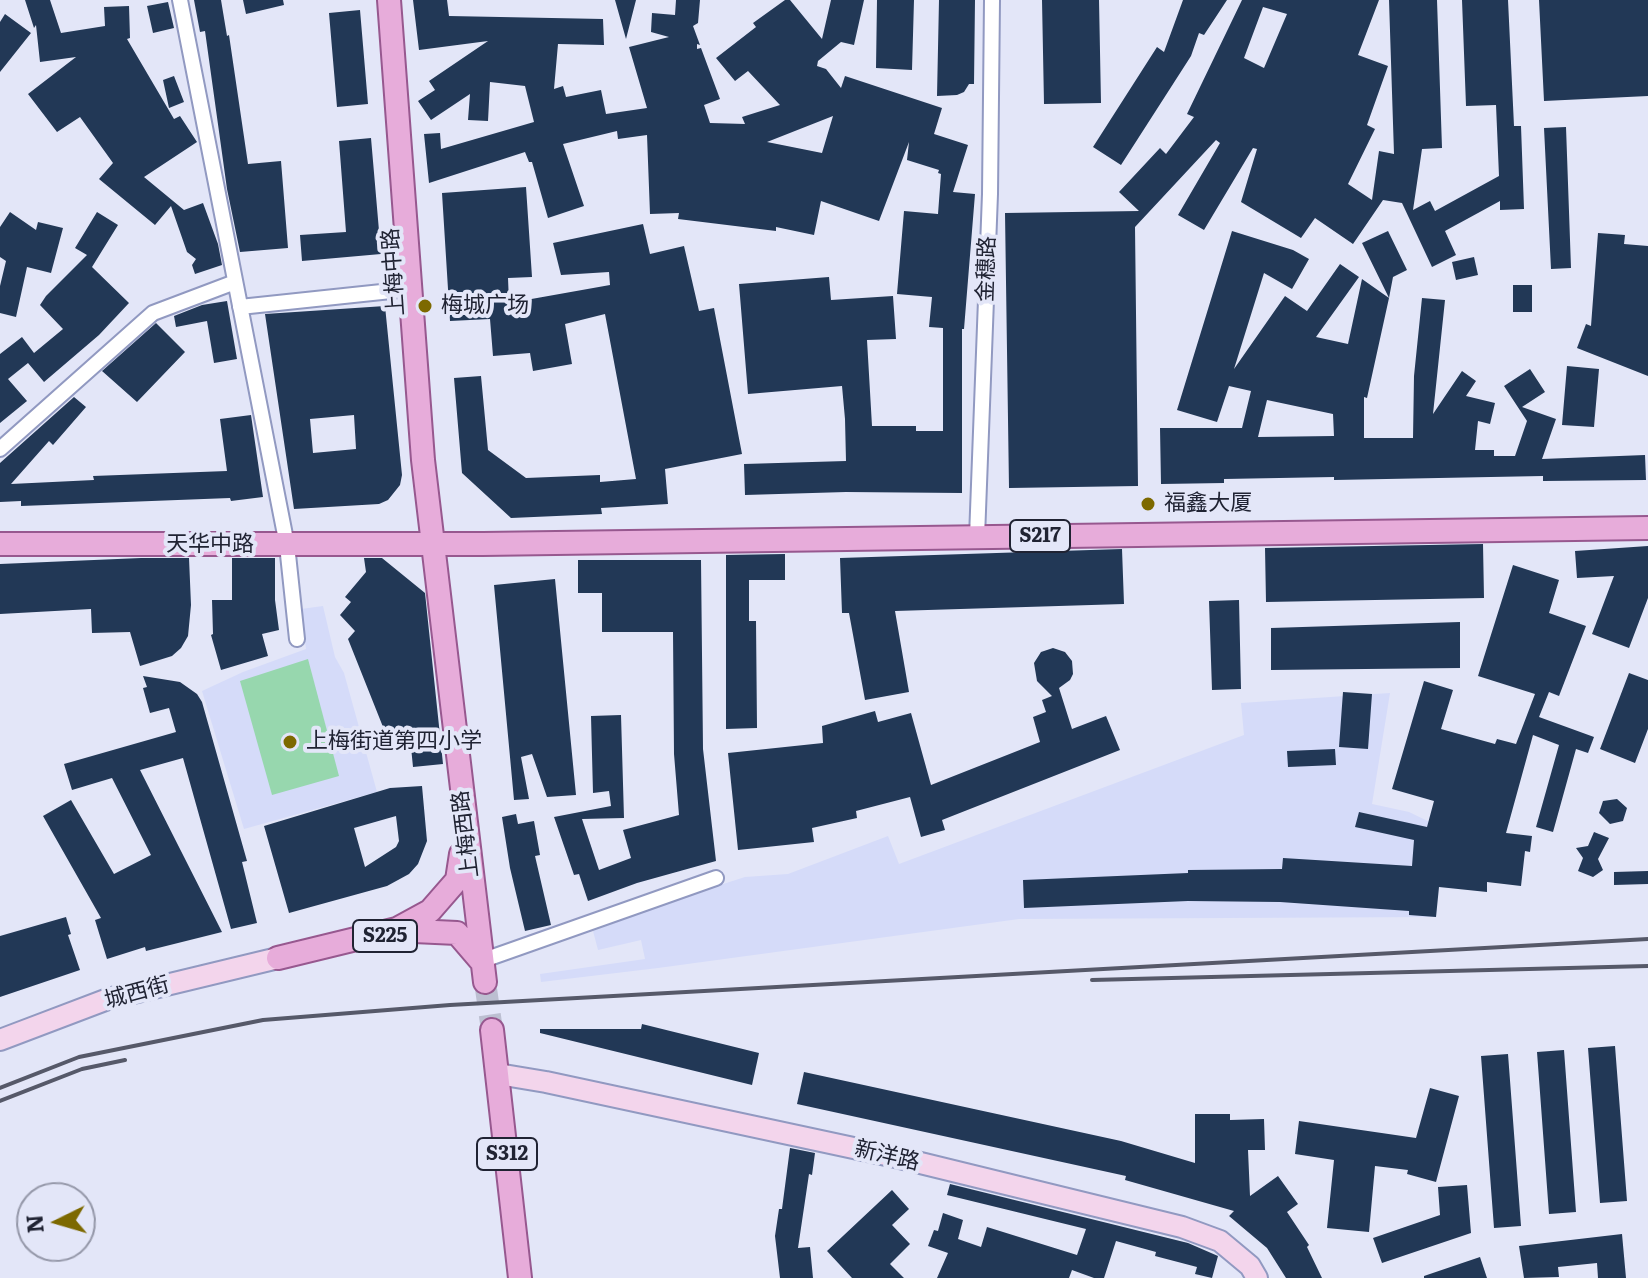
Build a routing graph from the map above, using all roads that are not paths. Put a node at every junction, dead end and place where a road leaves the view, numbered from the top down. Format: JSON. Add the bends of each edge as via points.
{"nodes":[{"id":1,"x":180,"y":0,"type":"edge"},
{"id":2,"x":375,"y":0,"type":"edge"},
{"id":3,"x":389,"y":0,"type":"edge"},
{"id":4,"x":992,"y":0,"type":"edge"},
{"id":5,"x":235,"y":282,"type":"junction"},
{"id":6,"x":403,"y":290,"type":"junction"},
{"id":7,"x":240,"y":307,"type":"junction"},
{"id":8,"x":0,"y":449,"type":"edge"},
{"id":9,"x":1648,"y":528,"type":"edge"},
{"id":10,"x":977,"y":537,"type":"junction"},
{"id":11,"x":7,"y":544,"type":"edge"},
{"id":12,"x":425,"y":544,"type":"junction"},
{"id":13,"x":287,"y":545,"type":"junction"},
{"id":14,"x":297,"y":639,"type":"dead end"},
{"id":15,"x":465,"y":823,"type":"junction"},
{"id":16,"x":716,"y":878,"type":"dead end"},
{"id":17,"x":278,"y":958,"type":"junction"},
{"id":18,"x":483,"y":971,"type":"junction"},
{"id":19,"x":492,"y":1030,"type":"tunnel mouth"},
{"id":20,"x":0,"y":1040,"type":"edge"},
{"id":21,"x":498,"y":1074,"type":"junction"},
{"id":22,"x":520,"y":1278,"type":"edge"},
{"id":23,"x":1257,"y":1278,"type":"edge"}],
"edges":[{"from":1,"to":5,"type":"street"},
{"from":2,"to":6,"type":"main road","name":"上梅中路"},
{"from":3,"to":6,"type":"main road","name":"上梅中路"},
{"from":4,"to":10,"type":"street","name":"金穗路"},
{"from":5,"to":7,"type":"street"},
{"from":5,"to":8,"type":"street","via":[[153,313]]},
{"from":6,"to":7,"type":"street"},
{"from":6,"to":12,"type":"main road","name":"上梅中路"},
{"from":7,"to":13,"type":"street"},
{"from":9,"to":10,"type":"main road","number":"S217"},
{"from":10,"to":12,"type":"main road","number":"S217"},
{"from":11,"to":13,"type":"main road","name":"天华中路"},
{"from":12,"to":13,"type":"main road","name":"天华中路"},
{"from":12,"to":15,"type":"main road","name":"上梅西路"},
{"from":13,"to":14,"type":"street"},
{"from":15,"to":17,"type":"main road","name":"城西街","via":[[457,880],[430,911],[397,929]]},
{"from":15,"to":18,"type":"main road","name":"上梅西路"},
{"from":16,"to":18,"type":"street"},
{"from":17,"to":18,"type":"main road","name":"城西街","number":"S225","via":[[414,931],[457,933]]},
{"from":17,"to":20,"type":"street","name":"城西街","via":[[108,999]]},
{"from":19,"to":21,"type":"main road","number":"S312"},
{"from":21,"to":22,"type":"main road","number":"S312"},
{"from":21,"to":23,"type":"street","name":"新洋路","via":[[900,1158],[1182,1227],[1220,1241]]}]}
